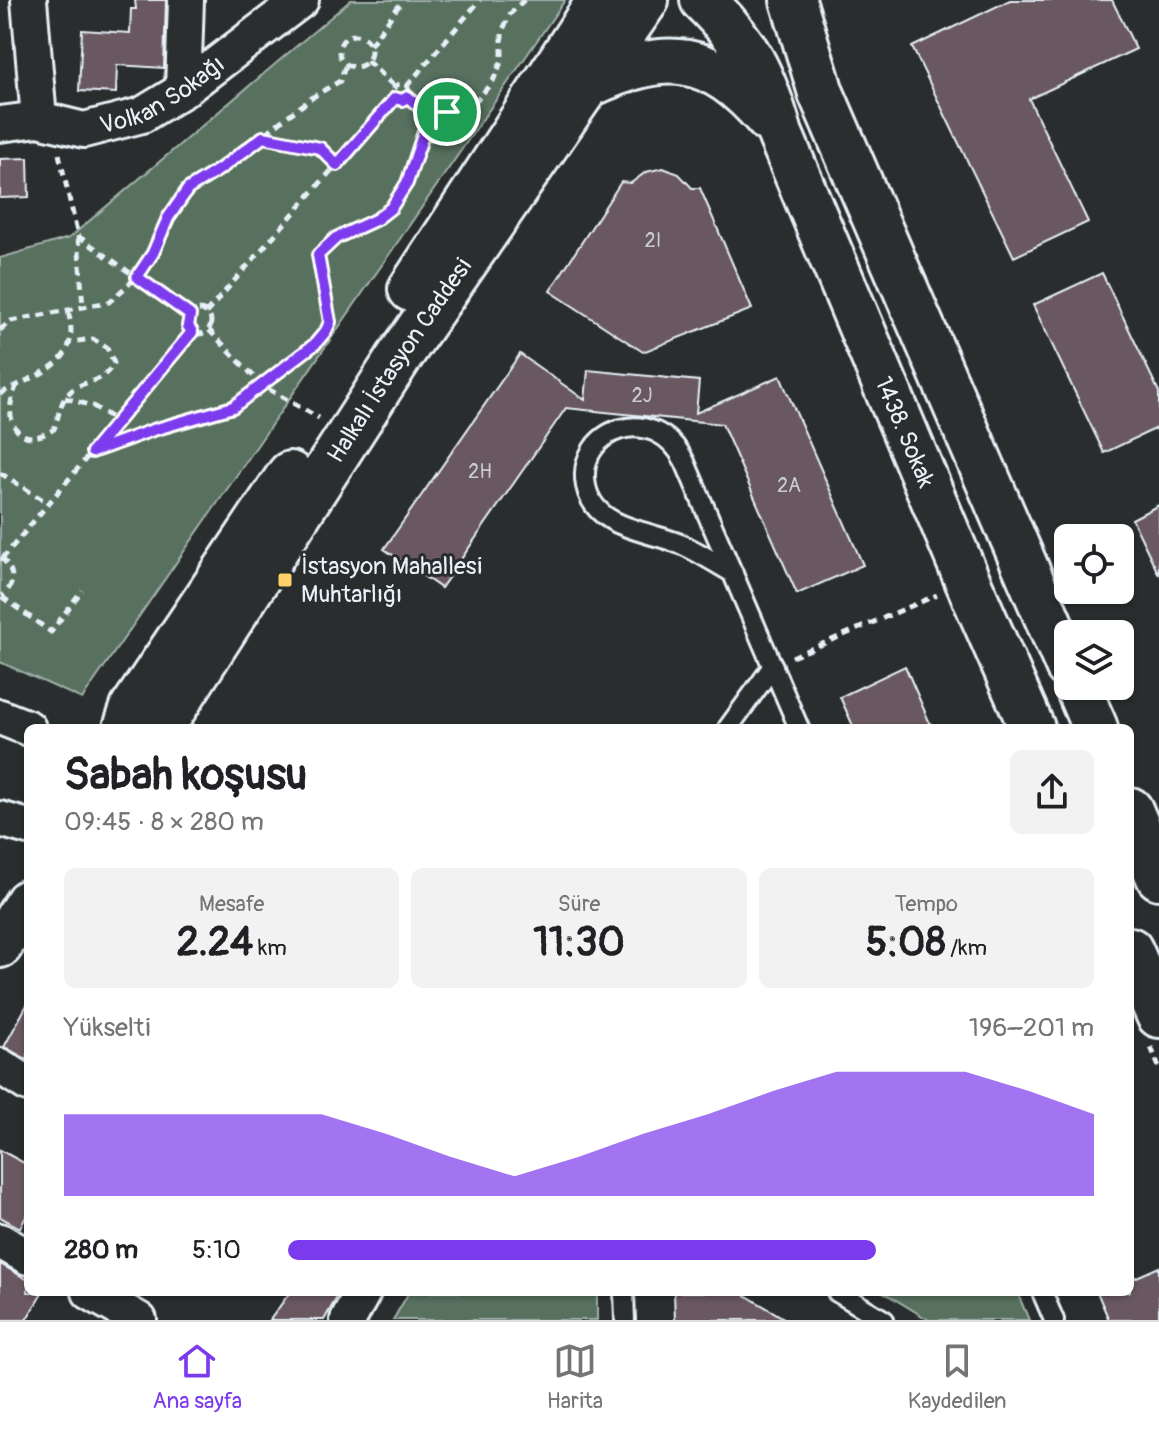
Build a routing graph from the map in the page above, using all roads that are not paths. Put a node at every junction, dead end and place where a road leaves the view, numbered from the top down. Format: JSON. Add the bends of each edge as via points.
{"nodes":[{"id":1,"x":29,"y":0,"type":"edge"},
{"id":2,"x":186,"y":0,"type":"edge"},
{"id":3,"x":301,"y":0,"type":"edge"},
{"id":4,"x":600,"y":0,"type":"edge"},
{"id":5,"x":646,"y":0,"type":"edge"},
{"id":6,"x":703,"y":0,"type":"edge"},
{"id":7,"x":767,"y":0,"type":"edge"},
{"id":8,"x":793,"y":0,"type":"edge"},
{"id":9,"x":588,"y":85,"type":"junction"},
{"id":10,"x":183,"y":90,"type":"junction"},
{"id":11,"x":821,"y":93,"type":"junction"},
{"id":12,"x":45,"y":121,"type":"junction"},
{"id":13,"x":0,"y":124,"type":"edge"},
{"id":14,"x":780,"y":134,"type":"junction"},
{"id":15,"x":733,"y":573,"type":"junction"},
{"id":16,"x":1054,"y":634,"type":"edge"},
{"id":17,"x":773,"y":666,"type":"junction"},
{"id":18,"x":1083,"y":700,"type":"edge"},
{"id":19,"x":0,"y":717,"type":"edge"},
{"id":20,"x":127,"y":724,"type":"edge"},
{"id":21,"x":164,"y":724,"type":"edge"},
{"id":22,"x":731,"y":724,"type":"edge"},
{"id":23,"x":797,"y":724,"type":"edge"},
{"id":24,"x":1030,"y":724,"type":"edge"},
{"id":25,"x":1093,"y":724,"type":"edge"},
{"id":26,"x":24,"y":726,"type":"edge"},
{"id":27,"x":0,"y":819,"type":"edge"},
{"id":28,"x":1134,"y":819,"type":"edge"},
{"id":29,"x":24,"y":826,"type":"edge"},
{"id":30,"x":1159,"y":877,"type":"edge"},
{"id":31,"x":1134,"y":959,"type":"edge"},
{"id":32,"x":1159,"y":1015,"type":"edge"},
{"id":33,"x":0,"y":1066,"type":"edge"},
{"id":34,"x":24,"y":1081,"type":"edge"},
{"id":35,"x":0,"y":1241,"type":"edge"},
{"id":36,"x":24,"y":1255,"type":"edge"},
{"id":37,"x":97,"y":1296,"type":"edge"},
{"id":38,"x":624,"y":1296,"type":"edge"},
{"id":39,"x":844,"y":1296,"type":"edge"},
{"id":40,"x":1044,"y":1296,"type":"edge"},
{"id":41,"x":139,"y":1320,"type":"edge"},
{"id":42,"x":625,"y":1320,"type":"edge"},
{"id":43,"x":884,"y":1320,"type":"edge"},
{"id":44,"x":1054,"y":1320,"type":"edge"}],
"edges":[{"from":1,"to":12,"type":"street"},
{"from":2,"to":10,"type":"street"},
{"from":3,"to":10,"type":"street","name":"Volkan Sokağı"},
{"from":4,"to":20,"type":"street","name":"Halkalı İstasyon Caddesi","via":[[133,708]]},
{"from":5,"to":9,"type":"street","name":"Halkalı İstasyon Caddesi"},
{"from":6,"to":14,"type":"street","name":"1438. Sokak","via":[[749,52],[767,88]]},
{"from":7,"to":11,"type":"street"},
{"from":8,"to":11,"type":"street"},
{"from":9,"to":14,"type":"street","name":"1438. Sokak","via":[[649,62],[706,66],[732,81]]},
{"from":9,"to":21,"type":"street","name":"Halkalı İstasyon Caddesi","via":[[398,359]]},
{"from":10,"to":12,"type":"street","name":"Volkan Sokağı","via":[[142,115],[84,130]]},
{"from":11,"to":16,"type":"street"},
{"from":12,"to":13,"type":"street","name":"Volkan Sokağı"},
{"from":14,"to":24,"type":"street","name":"1438. Sokak"},
{"from":15,"to":15,"type":"lane","via":[[677,447],[649,428],[615,431],[601,440],[586,469],[586,486],[601,514],[685,546]]},
{"from":15,"to":17,"type":"lane"},
{"from":17,"to":22,"type":"lane"},
{"from":17,"to":23,"type":"lane"},
{"from":18,"to":25,"type":"street"},
{"from":19,"to":26,"type":"street"},
{"from":27,"to":29,"type":"street"},
{"from":28,"to":30,"type":"street"},
{"from":31,"to":32,"type":"street"},
{"from":33,"to":34,"type":"street"},
{"from":35,"to":36,"type":"street"},
{"from":37,"to":41,"type":"street"},
{"from":38,"to":42,"type":"lane"},
{"from":39,"to":43,"type":"lane"},
{"from":40,"to":44,"type":"lane"}]}
